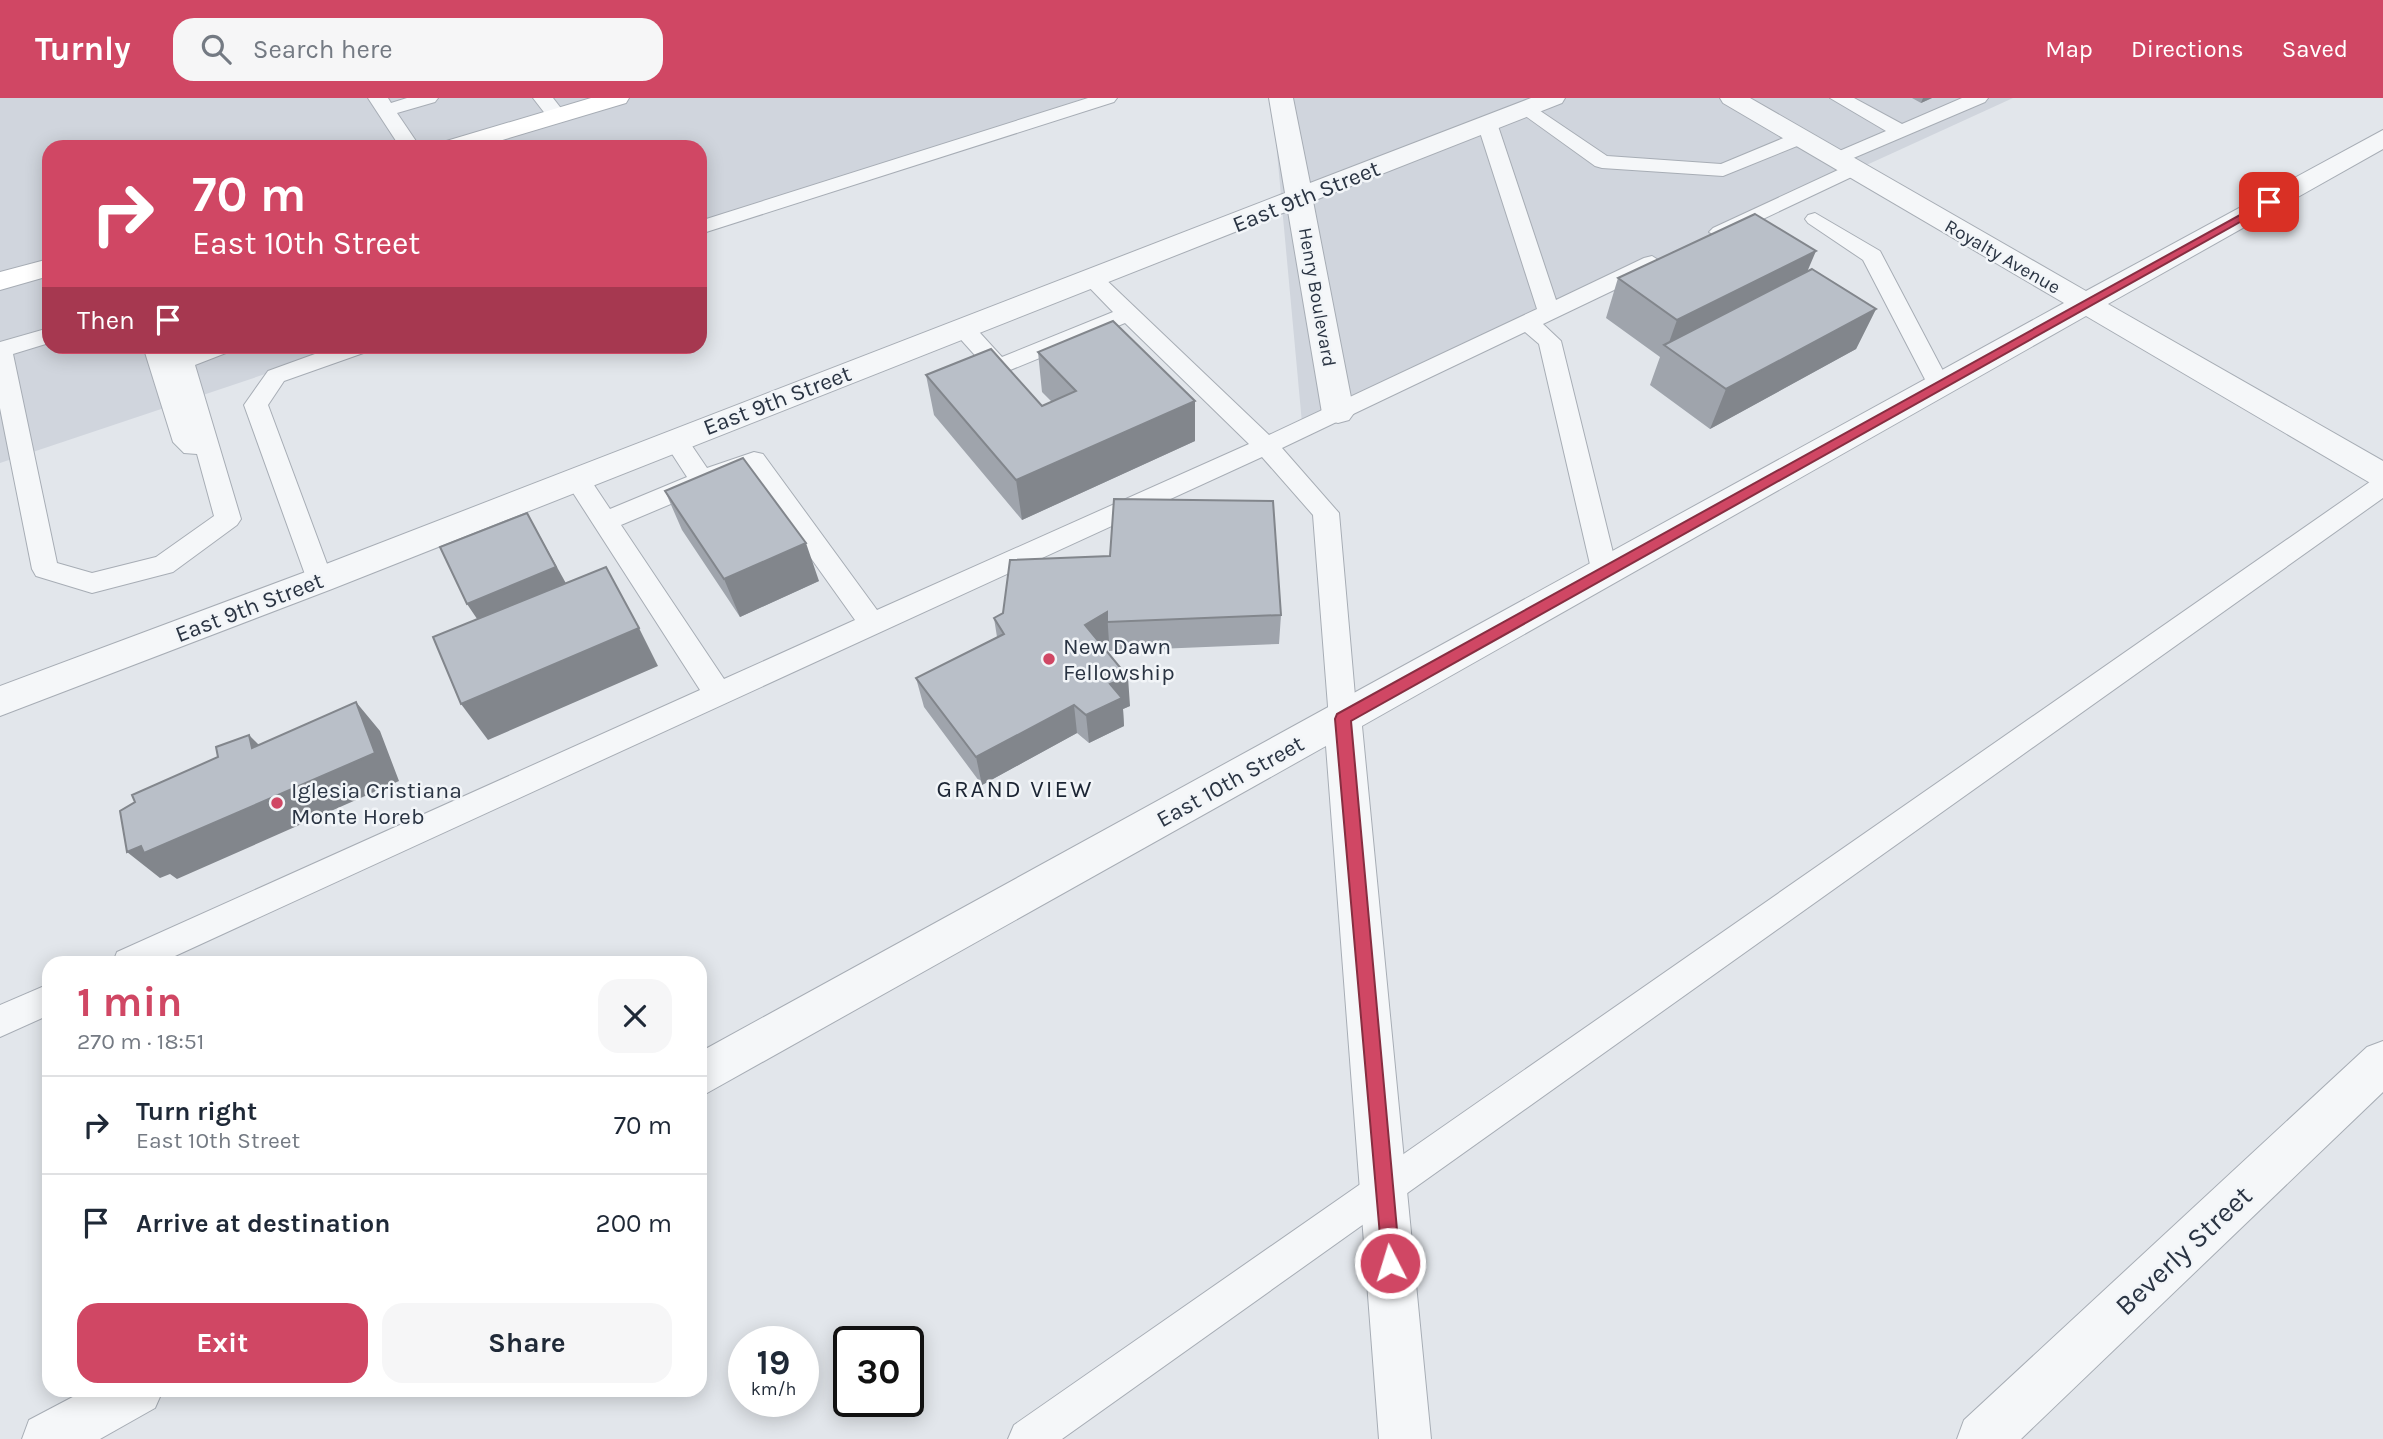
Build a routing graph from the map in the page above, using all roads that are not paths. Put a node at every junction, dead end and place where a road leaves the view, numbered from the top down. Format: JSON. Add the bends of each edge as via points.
{"nodes":[{"id":1,"x":428,"y":98,"type":"edge"},
{"id":2,"x":617,"y":98,"type":"edge"},
{"id":3,"x":1107,"y":98,"type":"edge"},
{"id":4,"x":1281,"y":98,"type":"edge"},
{"id":5,"x":1732,"y":98,"type":"edge"},
{"id":6,"x":1840,"y":98,"type":"edge"},
{"id":7,"x":1978,"y":98,"type":"edge"},
{"id":8,"x":1540,"y":103,"type":"edge"},
{"id":9,"x":382,"y":104,"type":"edge"},
{"id":10,"x":550,"y":107,"type":"edge"},
{"id":11,"x":1487,"y":124,"type":"junction"},
{"id":12,"x":1901,"y":131,"type":"junction"},
{"id":13,"x":1800,"y":138,"type":"junction"},
{"id":14,"x":2383,"y":138,"type":"edge"},
{"id":15,"x":405,"y":140,"type":"edge"},
{"id":16,"x":469,"y":140,"type":"edge"},
{"id":17,"x":1845,"y":164,"type":"junction"},
{"id":18,"x":1301,"y":199,"type":"junction"},
{"id":19,"x":1815,"y":219,"type":"dead end"},
{"id":20,"x":707,"y":226,"type":"edge"},
{"id":21,"x":1695,"y":243,"type":"edge"},
{"id":22,"x":1671,"y":255,"type":"edge"},
{"id":23,"x":42,"y":269,"type":"edge"},
{"id":24,"x":1092,"y":279,"type":"junction"},
{"id":25,"x":0,"y":281,"type":"edge"},
{"id":26,"x":2085,"y":304,"type":"junction"},
{"id":27,"x":1130,"y":313,"type":"junction"},
{"id":28,"x":1538,"y":317,"type":"junction"},
{"id":29,"x":963,"y":328,"type":"junction"},
{"id":30,"x":42,"y":337,"type":"edge"},
{"id":31,"x":0,"y":349,"type":"edge"},
{"id":32,"x":157,"y":354,"type":"edge"},
{"id":33,"x":178,"y":354,"type":"edge"},
{"id":34,"x":338,"y":354,"type":"edge"},
{"id":35,"x":1938,"y":386,"type":"junction"},
{"id":36,"x":1338,"y":414,"type":"junction"},
{"id":37,"x":675,"y":440,"type":"junction"},
{"id":38,"x":1266,"y":446,"type":"junction"},
{"id":39,"x":211,"y":458,"type":"junction"},
{"id":40,"x":2383,"y":475,"type":"edge"},
{"id":41,"x":577,"y":478,"type":"junction"},
{"id":42,"x":702,"y":480,"type":"junction"},
{"id":43,"x":2383,"y":485,"type":"edge"},
{"id":44,"x":604,"y":522,"type":"junction"},
{"id":45,"x":1605,"y":573,"type":"junction"},
{"id":46,"x":320,"y":580,"type":"junction"},
{"id":47,"x":873,"y":625,"type":"junction"},
{"id":48,"x":719,"y":695,"type":"junction"},
{"id":49,"x":0,"y":701,"type":"edge"},
{"id":50,"x":1343,"y":719,"type":"junction"},
{"id":51,"x":142,"y":956,"type":"edge"},
{"id":52,"x":42,"y":1002,"type":"edge"},
{"id":53,"x":0,"y":1021,"type":"edge"},
{"id":54,"x":2383,"y":1062,"type":"edge"},
{"id":55,"x":707,"y":1072,"type":"edge"},
{"id":56,"x":1384,"y":1188,"type":"junction"},
{"id":57,"x":124,"y":1397,"type":"edge"},
{"id":58,"x":48,"y":1439,"type":"edge"},
{"id":59,"x":1028,"y":1439,"type":"edge"},
{"id":60,"x":1405,"y":1439,"type":"edge"},
{"id":61,"x":1983,"y":1439,"type":"edge"}],
"edges":[{"from":1,"to":9,"type":"lane"},
{"from":2,"to":10,"type":"main road"},
{"from":3,"to":20,"type":"lane"},
{"from":4,"to":18,"type":"street","name":"Henry Boulevard"},
{"from":5,"to":13,"type":"street","name":"Royalty Avenue"},
{"from":6,"to":12,"type":"lane"},
{"from":7,"to":12,"type":"lane"},
{"from":8,"to":11,"type":"street","name":"East 9th Street"},
{"from":8,"to":13,"type":"lane","via":[[1602,162],[1723,170]]},
{"from":9,"to":15,"type":"lane"},
{"from":10,"to":16,"type":"main road"},
{"from":11,"to":18,"type":"street","name":"East 9th Street"},
{"from":11,"to":28,"type":"lane"},
{"from":12,"to":17,"type":"lane"},
{"from":13,"to":17,"type":"street","name":"Royalty Avenue"},
{"from":14,"to":26,"type":"street","name":"East 10th Street"},
{"from":17,"to":21,"type":"lane"},
{"from":17,"to":26,"type":"street","name":"Royalty Avenue"},
{"from":18,"to":24,"type":"street","name":"East 9th Street"},
{"from":18,"to":36,"type":"street","name":"Henry Boulevard"},
{"from":19,"to":35,"type":"lane","via":[[1872,256]]},
{"from":22,"to":28,"type":"lane"},
{"from":23,"to":25,"type":"main road"},
{"from":24,"to":27,"type":"lane"},
{"from":24,"to":29,"type":"street","name":"East 9th Street"},
{"from":26,"to":35,"type":"street","name":"East 10th Street"},
{"from":26,"to":40,"type":"street","name":"Royalty Avenue"},
{"from":27,"to":29,"type":"lane","via":[[998,367]]},
{"from":27,"to":38,"type":"lane"},
{"from":28,"to":36,"type":"lane"},
{"from":28,"to":45,"type":"lane","via":[[1550,341]]},
{"from":29,"to":37,"type":"street","name":"East 9th Street"},
{"from":30,"to":31,"type":"lane"},
{"from":31,"to":39,"type":"lane","via":[[45,569],[92,583],[164,565],[228,519]]},
{"from":32,"to":39,"type":"lane","via":[[185,442]]},
{"from":33,"to":39,"type":"lane"},
{"from":34,"to":46,"type":"lane","via":[[276,376],[256,405]]},
{"from":35,"to":45,"type":"street","name":"East 10th Street"},
{"from":36,"to":38,"type":"lane"},
{"from":37,"to":41,"type":"street","name":"East 9th Street"},
{"from":37,"to":42,"type":"lane"},
{"from":38,"to":47,"type":"lane"},
{"from":38,"to":50,"type":"lane","via":[[1326,513]]},
{"from":41,"to":44,"type":"lane"},
{"from":41,"to":46,"type":"street","name":"East 9th Street"},
{"from":42,"to":44,"type":"lane"},
{"from":42,"to":47,"type":"lane","via":[[754,460]]},
{"from":43,"to":56,"type":"lane"},
{"from":44,"to":48,"type":"lane"},
{"from":45,"to":50,"type":"street","name":"East 10th Street"},
{"from":46,"to":49,"type":"street","name":"East 9th Street"},
{"from":47,"to":48,"type":"lane"},
{"from":48,"to":51,"type":"lane"},
{"from":50,"to":55,"type":"street","name":"East 10th Street"},
{"from":50,"to":56,"type":"street"},
{"from":52,"to":53,"type":"lane"},
{"from":54,"to":61,"type":"street","name":"Beverly Street"},
{"from":56,"to":59,"type":"lane"},
{"from":56,"to":60,"type":"street"},
{"from":57,"to":58,"type":"street"}]}
